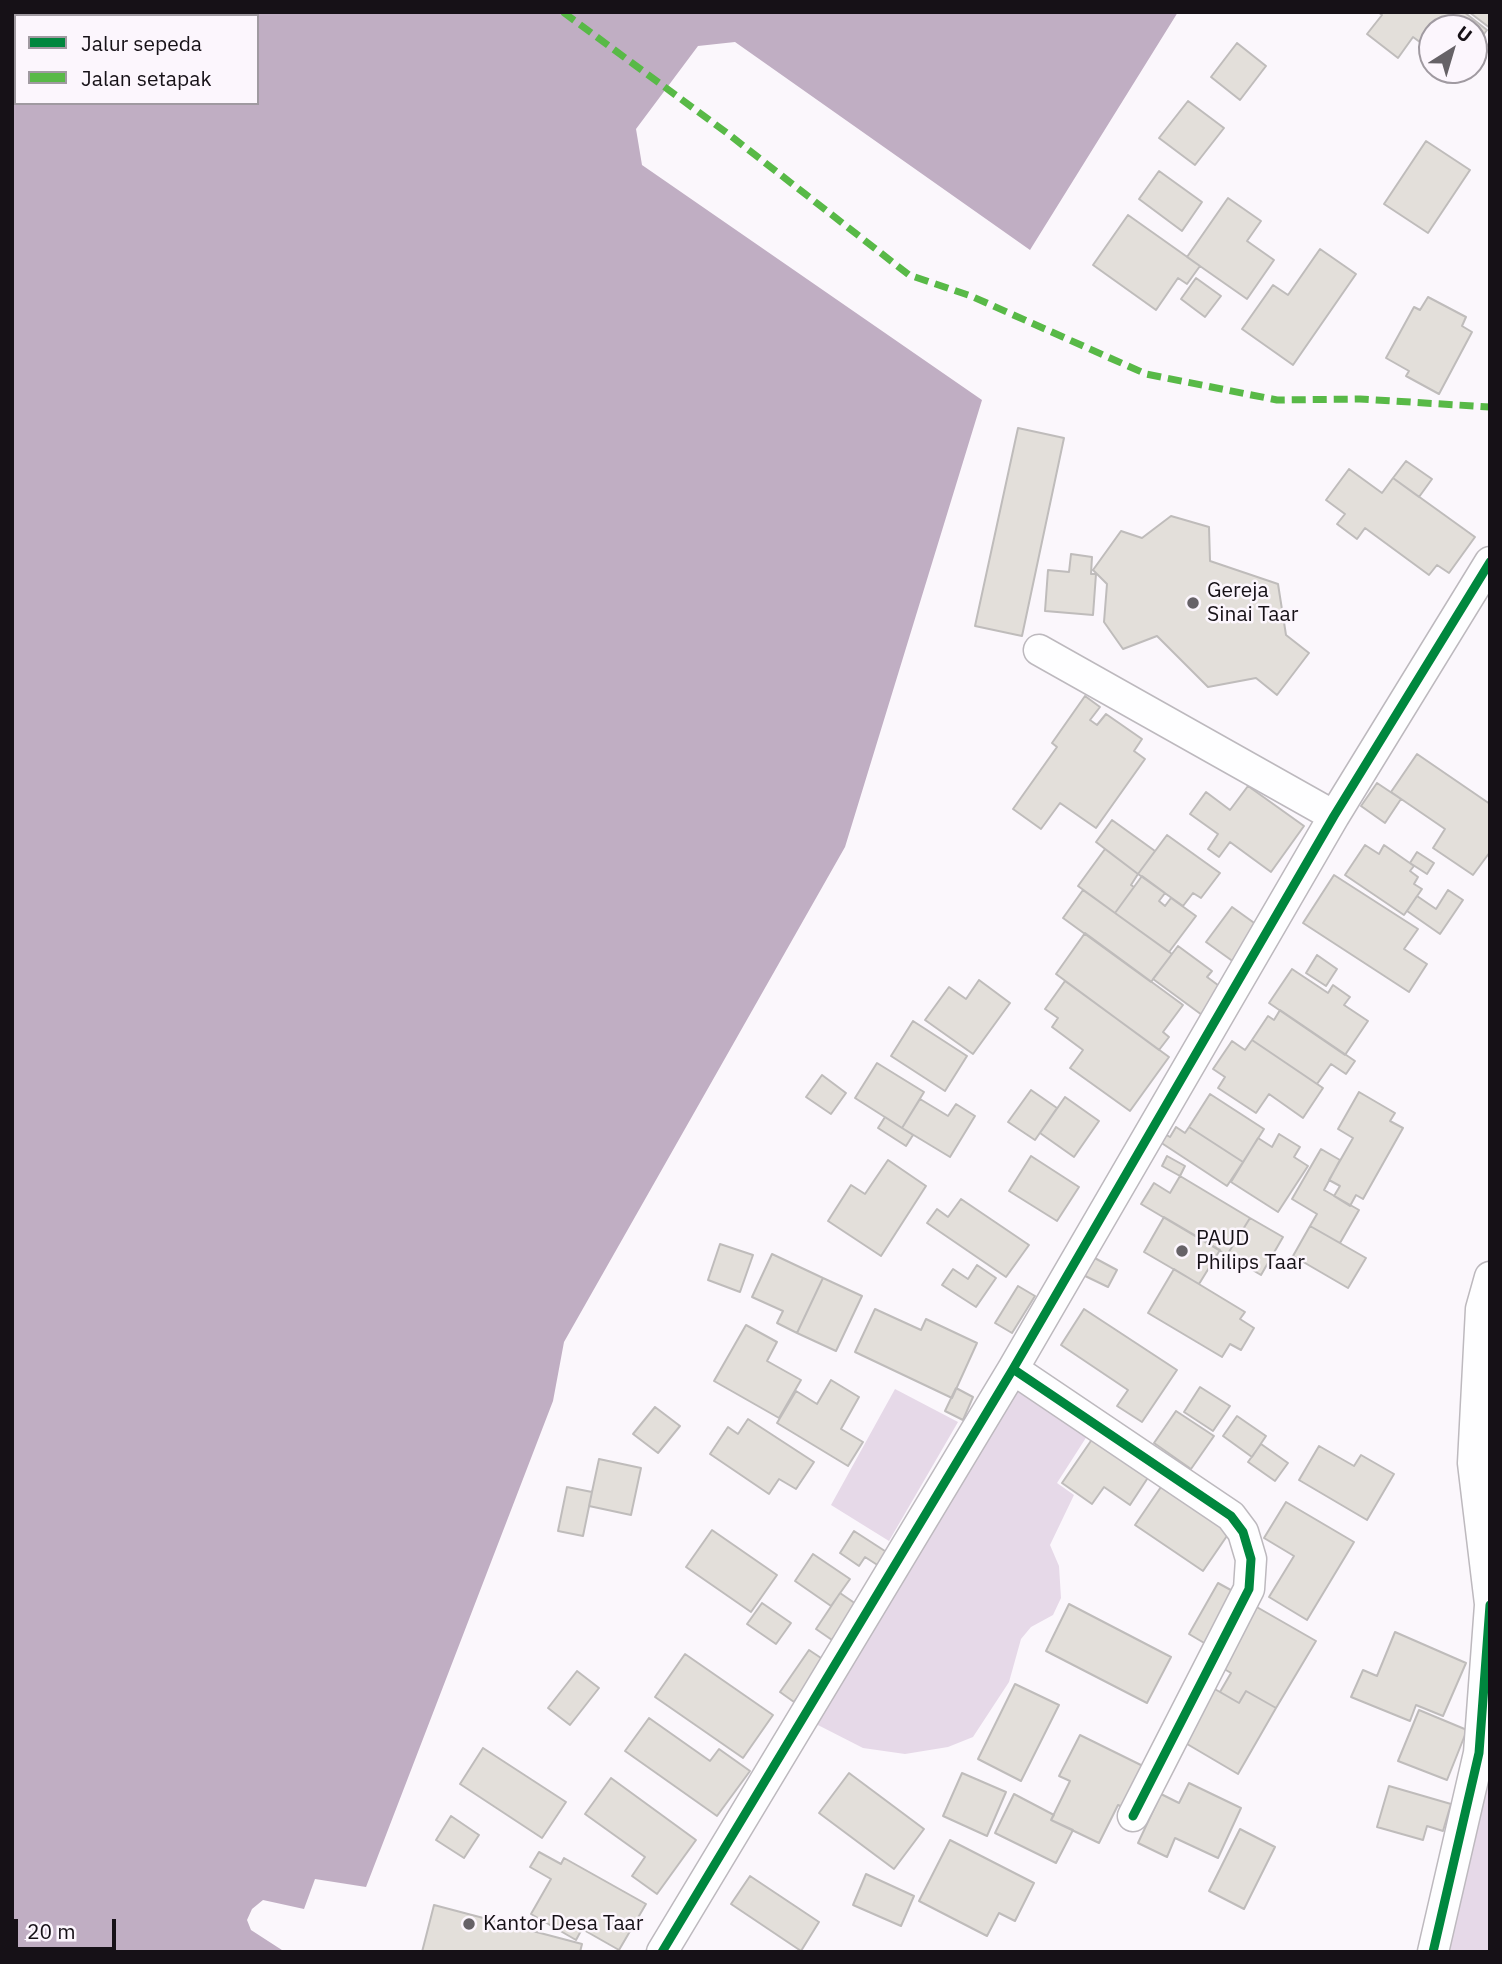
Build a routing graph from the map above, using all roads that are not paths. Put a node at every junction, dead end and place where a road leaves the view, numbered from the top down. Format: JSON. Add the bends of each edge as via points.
{"nodes":[{"id":1,"x":1490,"y":562,"type":"edge"},
{"id":2,"x":1038,"y":650,"type":"dead end"},
{"id":3,"x":1334,"y":816,"type":"junction"},
{"id":4,"x":1490,"y":1277,"type":"edge"},
{"id":5,"x":1013,"y":1369,"type":"junction"},
{"id":6,"x":1490,"y":1604,"type":"edge"},
{"id":7,"x":1133,"y":1816,"type":"dead end"},
{"id":8,"x":662,"y":1952,"type":"edge"},
{"id":9,"x":1433,"y":1952,"type":"edge"}],
"edges":[{"from":1,"to":3,"type":"street"},
{"from":2,"to":3,"type":"street"},
{"from":3,"to":5,"type":"street"},
{"from":4,"to":6,"type":"street","via":[[1481,1309],[1474,1463]]},
{"from":5,"to":7,"type":"street","via":[[1231,1516],[1243,1532],[1251,1559],[1249,1589]]},
{"from":5,"to":8,"type":"street"},
{"from":6,"to":9,"type":"street","via":[[1479,1753]]}]}
